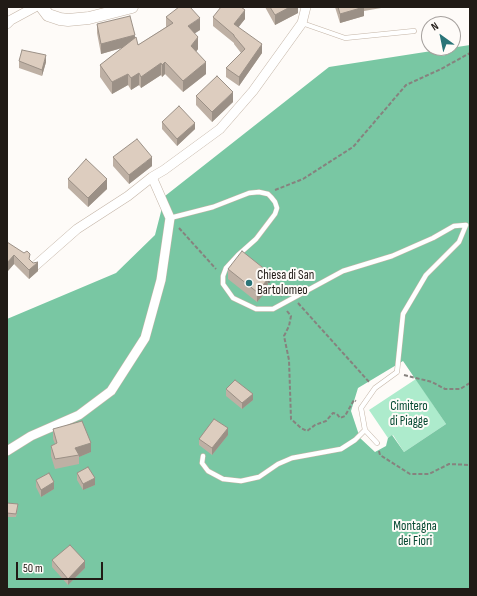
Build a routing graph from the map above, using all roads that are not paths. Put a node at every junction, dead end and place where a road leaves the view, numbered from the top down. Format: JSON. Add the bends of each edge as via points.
{"nodes":[{"id":1,"x":35,"y":7,"type":"edge"},
{"id":2,"x":42,"y":7,"type":"edge"},
{"id":3,"x":132,"y":7,"type":"edge"},
{"id":4,"x":306,"y":7,"type":"edge"},
{"id":5,"x":302,"y":23,"type":"junction"},
{"id":6,"x":7,"y":24,"type":"edge"},
{"id":7,"x":414,"y":31,"type":"dead end"},
{"id":8,"x":152,"y":177,"type":"junction"},
{"id":9,"x":170,"y":218,"type":"junction"},
{"id":10,"x":35,"y":266,"type":"edge"},
{"id":11,"x":366,"y":430,"type":"junction"},
{"id":12,"x":377,"y":443,"type":"road end"},
{"id":13,"x":7,"y":451,"type":"edge"},
{"id":14,"x":203,"y":456,"type":"dead end"}],
"edges":[{"from":1,"to":6,"type":"street"},
{"from":2,"to":3,"type":"street","via":[[48,15],[68,20],[89,18]]},
{"from":4,"to":5,"type":"street"},
{"from":5,"to":7,"type":"lane","via":[[344,38]]},
{"from":5,"to":8,"type":"street","via":[[253,90],[220,129]]},
{"from":8,"to":9,"type":"street"},
{"from":8,"to":10,"type":"street","via":[[77,230]]},
{"from":9,"to":11,"type":"lane","via":[[213,207],[249,193],[266,194],[275,202],[275,214],[256,239],[226,268],[223,276],[223,284],[233,298],[256,309],[273,309],[343,271],[392,256],[454,226],[466,225],[459,242],[426,275],[403,314],[397,372],[375,388],[361,408]]},
{"from":9,"to":13,"type":"street","via":[[161,280],[145,338],[111,391],[79,415],[31,436]]},
{"from":11,"to":12,"type":"lane"},
{"from":11,"to":14,"type":"lane","via":[[341,449],[292,458],[259,477],[241,482],[223,479],[208,471],[202,463]]}]}
